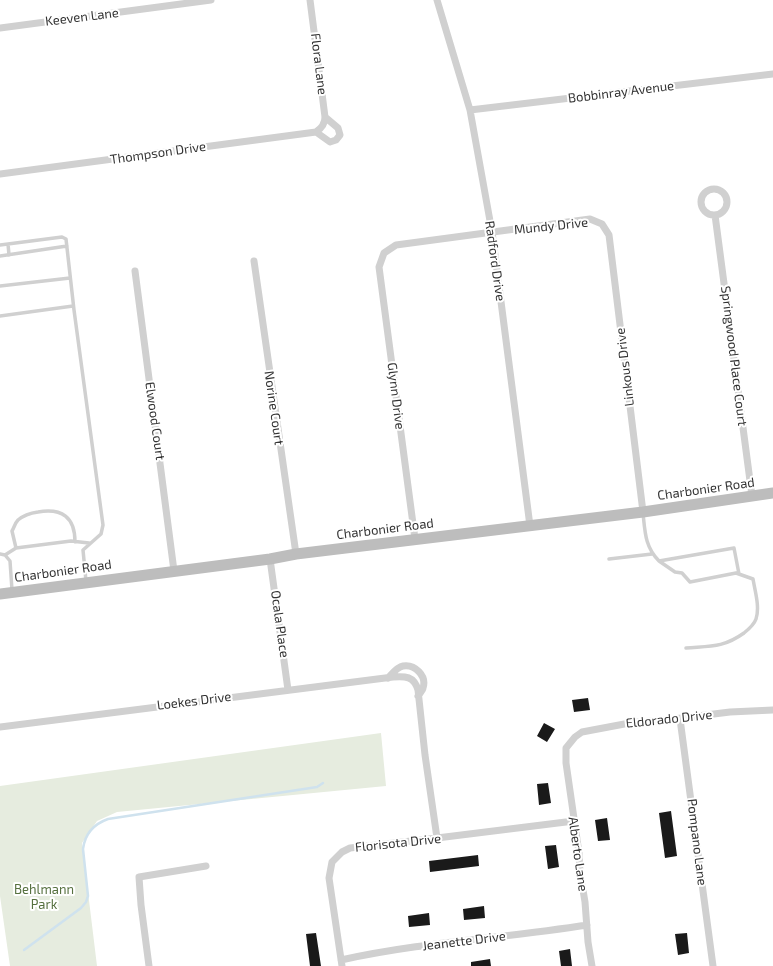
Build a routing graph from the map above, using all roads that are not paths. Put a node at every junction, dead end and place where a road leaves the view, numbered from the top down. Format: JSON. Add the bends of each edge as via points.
{"nodes":[{"id":1,"x":212,"y":0,"type":"edge"},
{"id":2,"x":310,"y":0,"type":"edge"},
{"id":3,"x":437,"y":0,"type":"edge"},
{"id":4,"x":0,"y":28,"type":"edge"},
{"id":5,"x":773,"y":74,"type":"edge"},
{"id":6,"x":470,"y":110,"type":"junction"},
{"id":7,"x":325,"y":117,"type":"junction"},
{"id":8,"x":323,"y":127,"type":"joint"},
{"id":9,"x":316,"y":132,"type":"junction"},
{"id":10,"x":0,"y":174,"type":"edge"},
{"id":11,"x":715,"y":215,"type":"dead end"},
{"id":12,"x":602,"y":224,"type":"joint"},
{"id":13,"x":492,"y":232,"type":"junction"},
{"id":14,"x":8,"y":244,"type":"junction"},
{"id":15,"x":0,"y":245,"type":"edge"},
{"id":16,"x":67,"y":246,"type":"junction"},
{"id":17,"x":384,"y":253,"type":"joint"},
{"id":18,"x":8,"y":255,"type":"junction"},
{"id":19,"x":0,"y":256,"type":"edge"},
{"id":20,"x":254,"y":261,"type":"dead end"},
{"id":21,"x":135,"y":271,"type":"dead end"},
{"id":22,"x":70,"y":278,"type":"junction"},
{"id":23,"x":0,"y":286,"type":"edge"},
{"id":24,"x":73,"y":306,"type":"junction"},
{"id":25,"x":0,"y":316,"type":"edge"},
{"id":26,"x":773,"y":493,"type":"edge"},
{"id":27,"x":752,"y":496,"type":"junction"},
{"id":28,"x":643,"y":512,"type":"junction"},
{"id":29,"x":530,"y":526,"type":"junction"},
{"id":30,"x":415,"y":540,"type":"junction"},
{"id":31,"x":75,"y":542,"type":"junction"},
{"id":32,"x":90,"y":543,"type":"junction"},
{"id":33,"x":16,"y":548,"type":"junction"},
{"id":34,"x":0,"y":554,"type":"edge"},
{"id":35,"x":5,"y":554,"type":"junction"},
{"id":36,"x":296,"y":554,"type":"junction"},
{"id":37,"x":652,"y":554,"type":"junction"},
{"id":38,"x":270,"y":559,"type":"junction"},
{"id":39,"x":609,"y":559,"type":"dead end"},
{"id":40,"x":659,"y":561,"type":"junction"},
{"id":41,"x":174,"y":571,"type":"junction"},
{"id":42,"x":674,"y":572,"type":"junction"},
{"id":43,"x":739,"y":574,"type":"junction"},
{"id":44,"x":679,"y":577,"type":"dead end"},
{"id":45,"x":86,"y":582,"type":"junction"},
{"id":46,"x":684,"y":582,"type":"dead end"},
{"id":47,"x":690,"y":582,"type":"junction"},
{"id":48,"x":12,"y":592,"type":"junction"},
{"id":49,"x":0,"y":594,"type":"edge"},
{"id":50,"x":686,"y":648,"type":"dead end"},
{"id":51,"x":388,"y":678,"type":"junction"},
{"id":52,"x":288,"y":690,"type":"junction"},
{"id":53,"x":418,"y":696,"type":"junction"},
{"id":54,"x":773,"y":710,"type":"edge"},
{"id":55,"x":680,"y":718,"type":"junction"},
{"id":56,"x":0,"y":727,"type":"edge"},
{"id":57,"x":570,"y":742,"type":"joint"},
{"id":58,"x":574,"y":821,"type":"junction"},
{"id":59,"x":438,"y":838,"type":"junction"},
{"id":60,"x":206,"y":866,"type":"dead end"},
{"id":61,"x":587,"y":925,"type":"junction"},
{"id":62,"x":342,"y":963,"type":"edge"},
{"id":63,"x":149,"y":966,"type":"edge"},
{"id":64,"x":592,"y":966,"type":"edge"},
{"id":65,"x":713,"y":966,"type":"edge"}],
"edges":[{"from":1,"to":4,"type":"street","name":"Keeven Lane"},
{"from":2,"to":7,"type":"street","name":"Flora Lane"},
{"from":3,"to":6,"type":"street","name":"Radford Drive"},
{"from":5,"to":6,"type":"street","name":"Bobbinray Avenue"},
{"from":6,"to":13,"type":"street","name":"Radford Drive"},
{"from":7,"to":8,"type":"street","name":"Flora Lane"},
{"from":7,"to":9,"type":"street","via":[[338,128],[340,135],[330,142]]},
{"from":8,"to":9,"type":"street","name":"Thompson Drive"},
{"from":9,"to":10,"type":"street","name":"Thompson Drive"},
{"from":11,"to":27,"type":"street","name":"Springwood Place Court"},
{"from":12,"to":13,"type":"street","name":"Mundy Drive","via":[[590,219]]},
{"from":12,"to":28,"type":"street","name":"Linkous Drive","via":[[609,235]]},
{"from":13,"to":17,"type":"street","name":"Mundy Drive","via":[[396,245]]},
{"from":13,"to":29,"type":"street","name":"Radford Drive"},
{"from":14,"to":15,"type":"lane"},
{"from":14,"to":16,"type":"lane","via":[[62,237],[66,239]]},
{"from":14,"to":18,"type":"lane"},
{"from":16,"to":18,"type":"lane"},
{"from":16,"to":22,"type":"lane"},
{"from":17,"to":30,"type":"street","name":"Glynn Drive","via":[[380,267]]},
{"from":18,"to":19,"type":"lane"},
{"from":20,"to":36,"type":"street","name":"Norine Court"},
{"from":21,"to":41,"type":"street","name":"Elwood Court"},
{"from":22,"to":23,"type":"lane"},
{"from":22,"to":24,"type":"lane"},
{"from":24,"to":25,"type":"lane"},
{"from":24,"to":32,"type":"lane","via":[[102,525],[101,534]]},
{"from":26,"to":27,"type":"main road","name":"Charbonier Road"},
{"from":27,"to":28,"type":"main road","name":"Charbonier Road"},
{"from":28,"to":29,"type":"main road","name":"Charbonier Road"},
{"from":28,"to":37,"type":"lane","via":[[646,539]]},
{"from":29,"to":30,"type":"main road","name":"Charbonier Road"},
{"from":30,"to":36,"type":"main road","name":"Charbonier Road"},
{"from":31,"to":32,"type":"lane"},
{"from":31,"to":33,"type":"lane"},
{"from":31,"to":33,"type":"lane","via":[[72,523],[59,512],[48,510],[27,514],[18,520],[12,531]]},
{"from":32,"to":45,"type":"lane","via":[[83,550]]},
{"from":33,"to":35,"type":"lane"},
{"from":34,"to":35,"type":"lane"},
{"from":35,"to":48,"type":"lane","via":[[10,560]]},
{"from":36,"to":38,"type":"main road","name":"Charbonier Road"},
{"from":37,"to":39,"type":"lane"},
{"from":37,"to":40,"type":"lane"},
{"from":38,"to":41,"type":"main road","name":"Charbonier Road"},
{"from":38,"to":52,"type":"street","name":"Ocala Place"},
{"from":40,"to":42,"type":"lane"},
{"from":40,"to":43,"type":"lane","via":[[734,548]]},
{"from":41,"to":45,"type":"main road","name":"Charbonier Road"},
{"from":42,"to":44,"type":"lane"},
{"from":42,"to":47,"type":"lane","via":[[682,573]]},
{"from":43,"to":47,"type":"lane"},
{"from":43,"to":50,"type":"lane","via":[[753,579],[758,610],[752,627],[721,645]]},
{"from":45,"to":48,"type":"main road","name":"Charbonier Road"},
{"from":46,"to":47,"type":"lane"},
{"from":48,"to":49,"type":"main road","name":"Charbonier Road"},
{"from":51,"to":52,"type":"street","name":"Loekes Drive"},
{"from":51,"to":53,"type":"street","name":"Loekes Drive","via":[[409,677],[416,685]]},
{"from":51,"to":53,"type":"street","name":"Loekes Drive","via":[[403,666],[418,670],[423,677],[424,687]]},
{"from":52,"to":56,"type":"street","name":"Loekes Drive"},
{"from":53,"to":59,"type":"street","name":"Loekes Drive"},
{"from":54,"to":55,"type":"street","name":"Eldorado Drive"},
{"from":55,"to":57,"type":"street","name":"Eldorado Drive","via":[[635,722],[582,732]]},
{"from":55,"to":65,"type":"street","name":"Pompano Lane"},
{"from":57,"to":58,"type":"street","name":"Alberto Lane","via":[[566,748],[566,763]]},
{"from":58,"to":59,"type":"street","name":"Florisota Drive"},
{"from":58,"to":61,"type":"street","name":"Alberto Lane"},
{"from":59,"to":62,"type":"street","name":"Florisota Drive","via":[[350,848],[332,862],[329,878]]},
{"from":60,"to":63,"type":"street","via":[[139,877]]},
{"from":61,"to":62,"type":"street","name":"Jeanette Drive","via":[[368,954]]},
{"from":61,"to":64,"type":"street","name":"Alberto Lane"}]}
